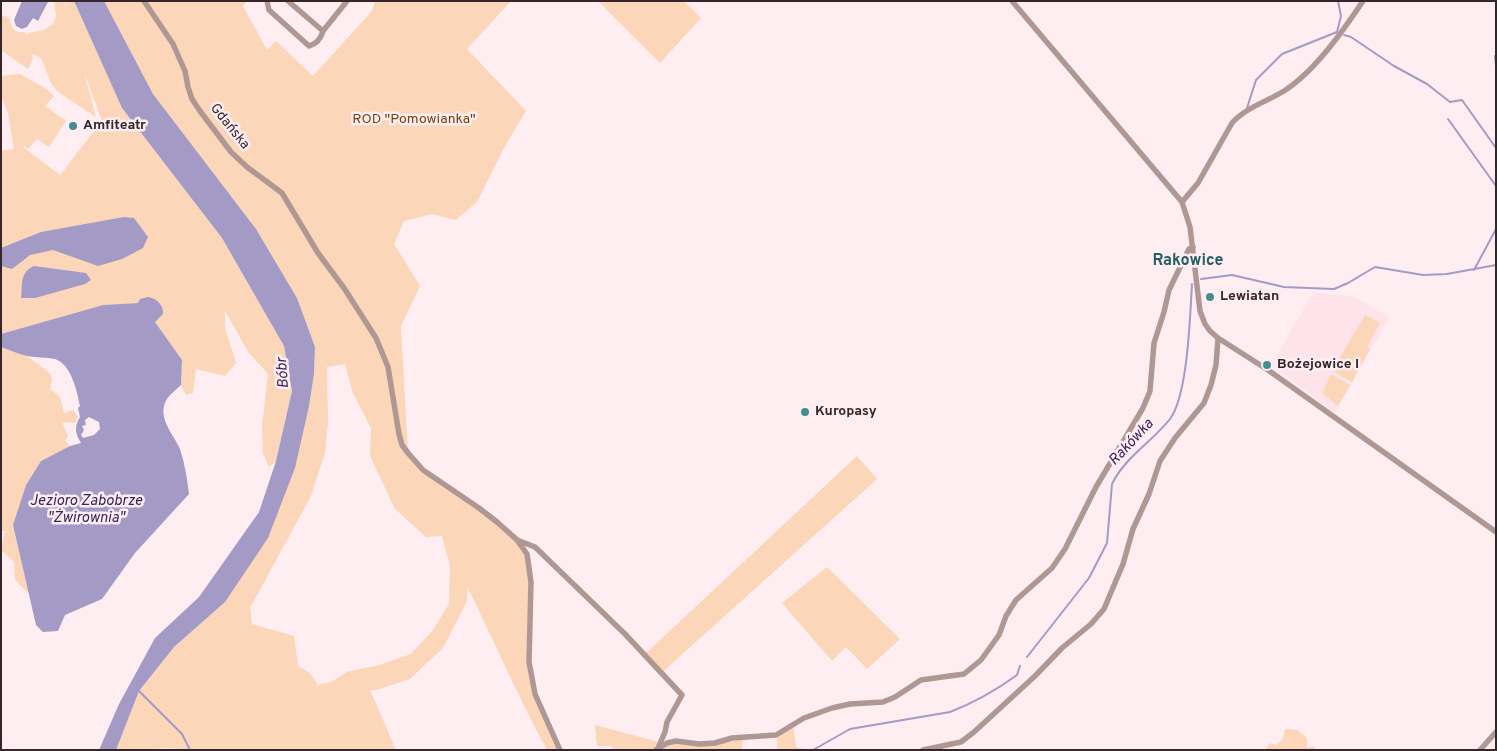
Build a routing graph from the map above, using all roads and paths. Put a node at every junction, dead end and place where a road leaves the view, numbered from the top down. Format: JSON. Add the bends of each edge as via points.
{"nodes":[{"id":1,"x":144,"y":1,"type":"edge"},
{"id":2,"x":267,"y":1,"type":"edge"},
{"id":3,"x":288,"y":1,"type":"edge"},
{"id":4,"x":347,"y":1,"type":"edge"},
{"id":5,"x":1012,"y":1,"type":"edge"},
{"id":6,"x":1363,"y":1,"type":"edge"},
{"id":7,"x":323,"y":31,"type":"junction"},
{"id":8,"x":1182,"y":202,"type":"junction"},
{"id":9,"x":1193,"y":247,"type":"junction"},
{"id":10,"x":1218,"y":338,"type":"junction"},
{"id":11,"x":1496,"y":532,"type":"edge"},
{"id":12,"x":517,"y":540,"type":"junction"},
{"id":13,"x":665,"y":732,"type":"junction"},
{"id":14,"x":1496,"y":732,"type":"edge"},
{"id":15,"x":676,"y":741,"type":"junction"},
{"id":16,"x":657,"y":749,"type":"edge"},
{"id":17,"x":560,"y":750,"type":"edge"},
{"id":18,"x":923,"y":750,"type":"edge"},
{"id":19,"x":1480,"y":750,"type":"edge"}],
"edges":[{"from":1,"to":12,"type":"street","name":"Gdańska","via":[[173,44],[185,71],[192,99],[200,111],[231,152],[282,193],[381,348],[402,445],[423,470],[479,508]]},
{"from":2,"to":7,"type":"street","via":[[269,10],[310,46]]},
{"from":3,"to":7,"type":"street"},
{"from":4,"to":7,"type":"street"},
{"from":5,"to":8,"type":"street"},
{"from":6,"to":8,"type":"street","via":[[1338,37],[1300,78],[1232,123],[1198,183]]},
{"from":8,"to":9,"type":"street","via":[[1188,215]]},
{"from":9,"to":10,"type":"street","via":[[1202,318]]},
{"from":9,"to":15,"type":"street","via":[[1189,249],[1169,290],[1154,343],[1150,391],[1143,408],[1096,487],[1064,550],[1052,568],[1016,600],[999,635],[981,660],[964,674],[921,680],[883,702],[832,708],[804,718],[776,735],[699,744]]},
{"from":10,"to":11,"type":"street"},
{"from":10,"to":18,"type":"street","via":[[1216,365],[1204,402],[1160,461],[1104,609],[974,732],[960,742]]},
{"from":12,"to":13,"type":"street","via":[[535,547],[682,694]]},
{"from":12,"to":17,"type":"street","via":[[527,554],[531,582],[529,662],[535,694]]},
{"from":13,"to":15,"type":"street","via":[[668,738]]},
{"from":13,"to":16,"type":"street"},
{"from":14,"to":19,"type":"street"},
{"from":15,"to":16,"type":"street"}]}
